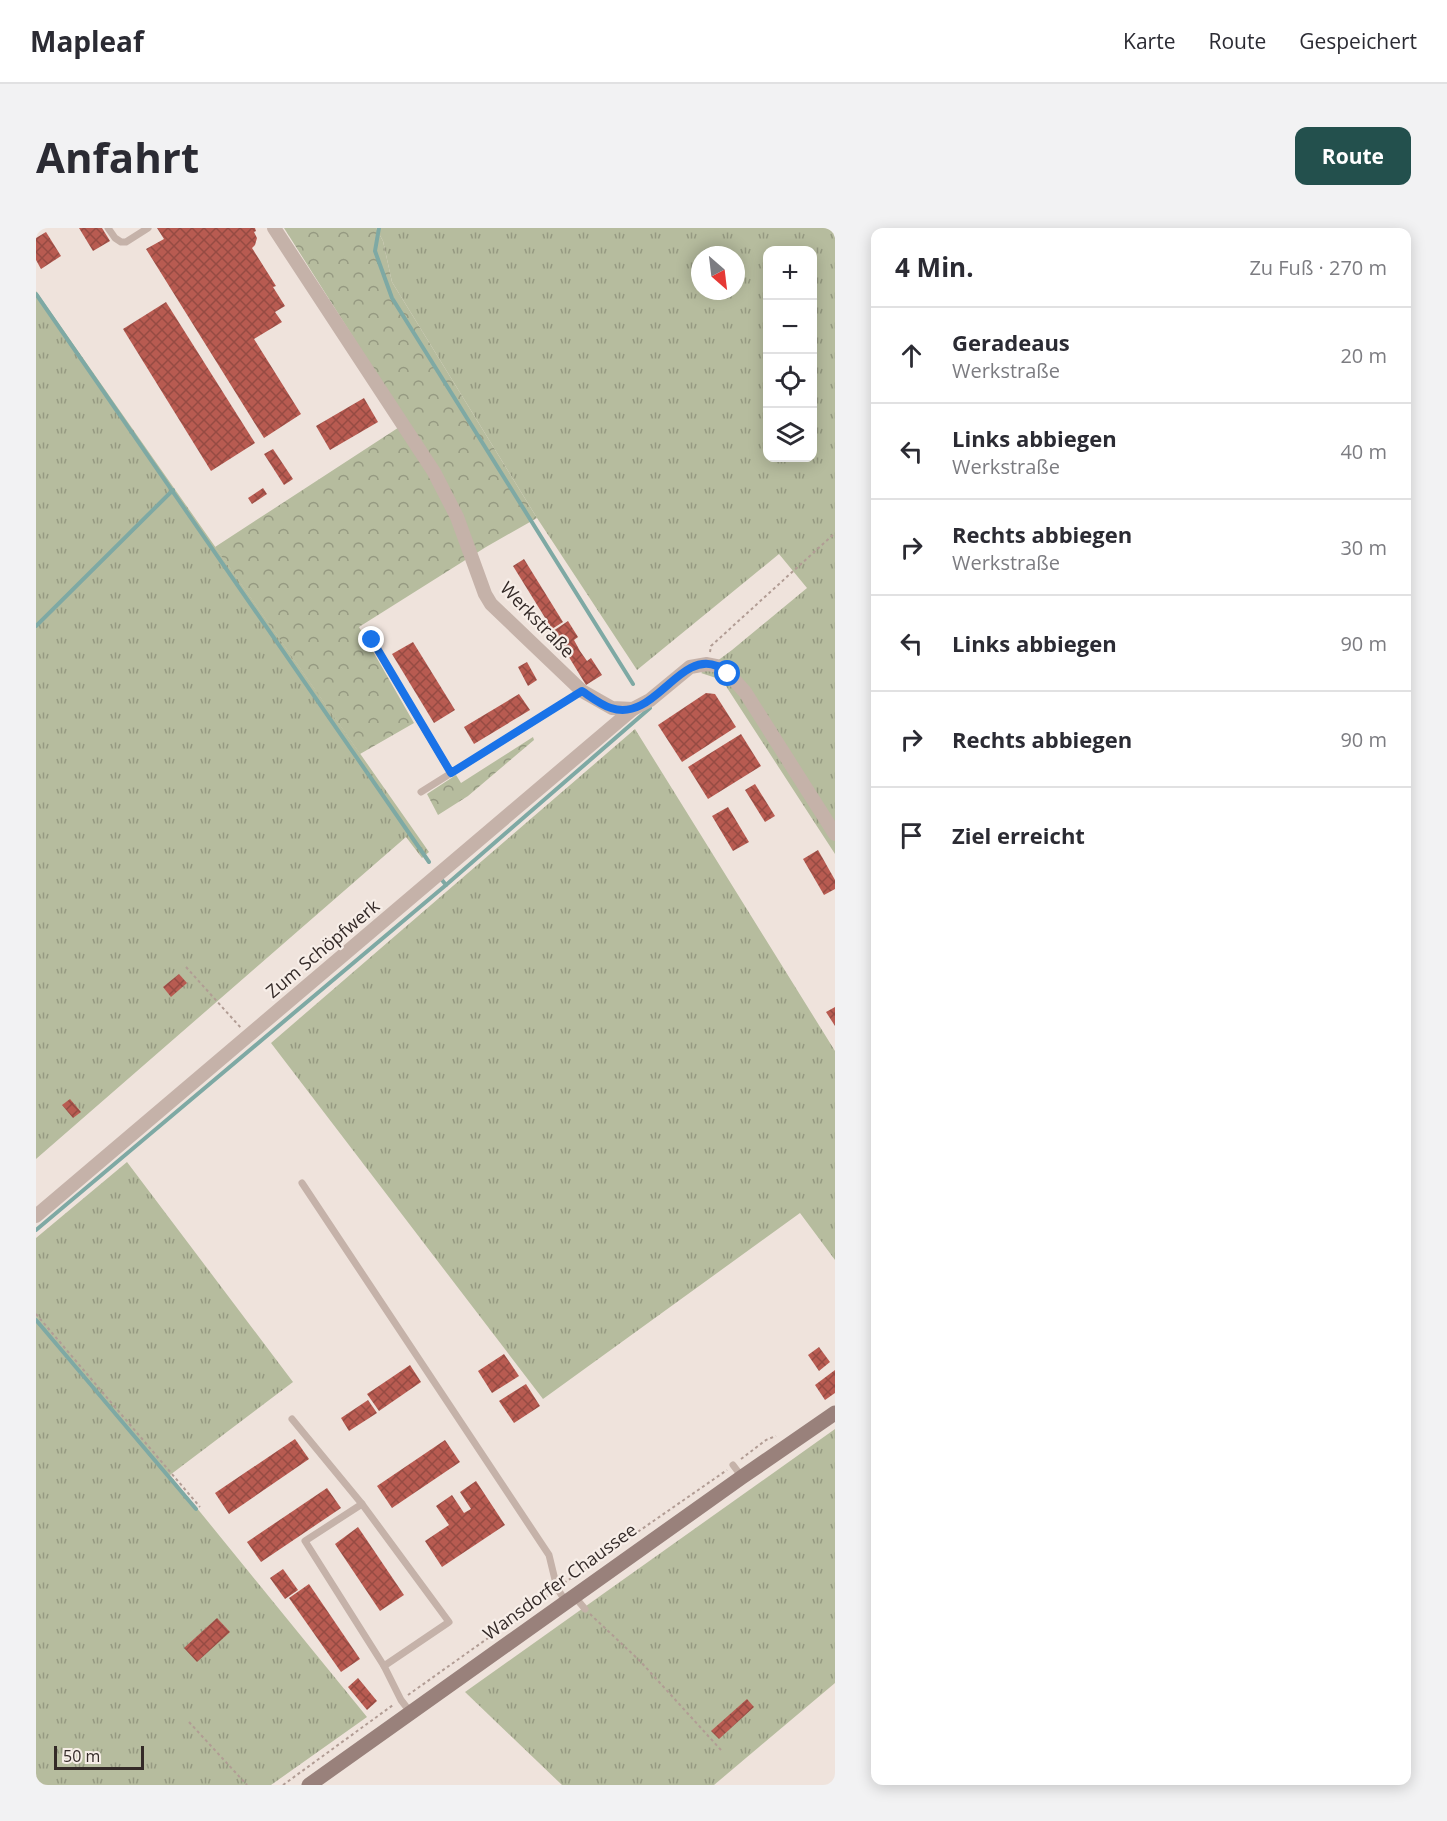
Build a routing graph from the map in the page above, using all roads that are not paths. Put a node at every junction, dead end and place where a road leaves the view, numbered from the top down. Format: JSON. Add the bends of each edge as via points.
{"nodes":[{"id":1,"x":108,"y":228,"type":"edge"},
{"id":2,"x":148,"y":228,"type":"edge"},
{"id":3,"x":274,"y":228,"type":"edge"},
{"id":4,"x":372,"y":640,"type":"dead end"},
{"id":5,"x":582,"y":691,"type":"junction"},
{"id":6,"x":633,"y":710,"type":"junction"},
{"id":7,"x":451,"y":773,"type":"junction"},
{"id":8,"x":421,"y":792,"type":"dead end"},
{"id":9,"x":835,"y":834,"type":"edge"},
{"id":10,"x":302,"y":1183,"type":"dead end"},
{"id":11,"x":36,"y":1216,"type":"edge"},
{"id":12,"x":835,"y":1413,"type":"edge"},
{"id":13,"x":292,"y":1419,"type":"dead end"},
{"id":14,"x":362,"y":1504,"type":"junction"},
{"id":15,"x":571,"y":1599,"type":"junction"},
{"id":16,"x":585,"y":1609,"type":"road end"},
{"id":17,"x":384,"y":1666,"type":"junction"},
{"id":18,"x":411,"y":1713,"type":"junction"},
{"id":19,"x":309,"y":1785,"type":"edge"}],
"edges":[{"from":1,"to":2,"type":"lane","via":[[115,238],[126,242]]},
{"from":3,"to":5,"type":"street","name":"Werkstraße","via":[[434,472],[457,517],[491,604]]},
{"from":4,"to":7,"type":"lane"},
{"from":5,"to":6,"type":"street","name":"Werkstraße","via":[[612,708]]},
{"from":5,"to":7,"type":"lane"},
{"from":6,"to":9,"type":"street","via":[[690,667],[717,666],[745,692]]},
{"from":6,"to":11,"type":"street","name":"Zum Schöpfwerk"},
{"from":7,"to":8,"type":"lane"},
{"from":10,"to":15,"type":"lane","via":[[549,1555],[557,1588]]},
{"from":12,"to":15,"type":"street","name":"Wansdorfer Chaussee","via":[[738,1471]]},
{"from":13,"to":14,"type":"lane"},
{"from":14,"to":17,"type":"lane","via":[[305,1541]]},
{"from":14,"to":17,"type":"lane","via":[[449,1622]]},
{"from":15,"to":16,"type":"lane"},
{"from":15,"to":18,"type":"street","name":"Wansdorfer Chaussee"},
{"from":17,"to":18,"type":"lane"},
{"from":18,"to":19,"type":"street","name":"Wansdorfer Chaussee"}]}
